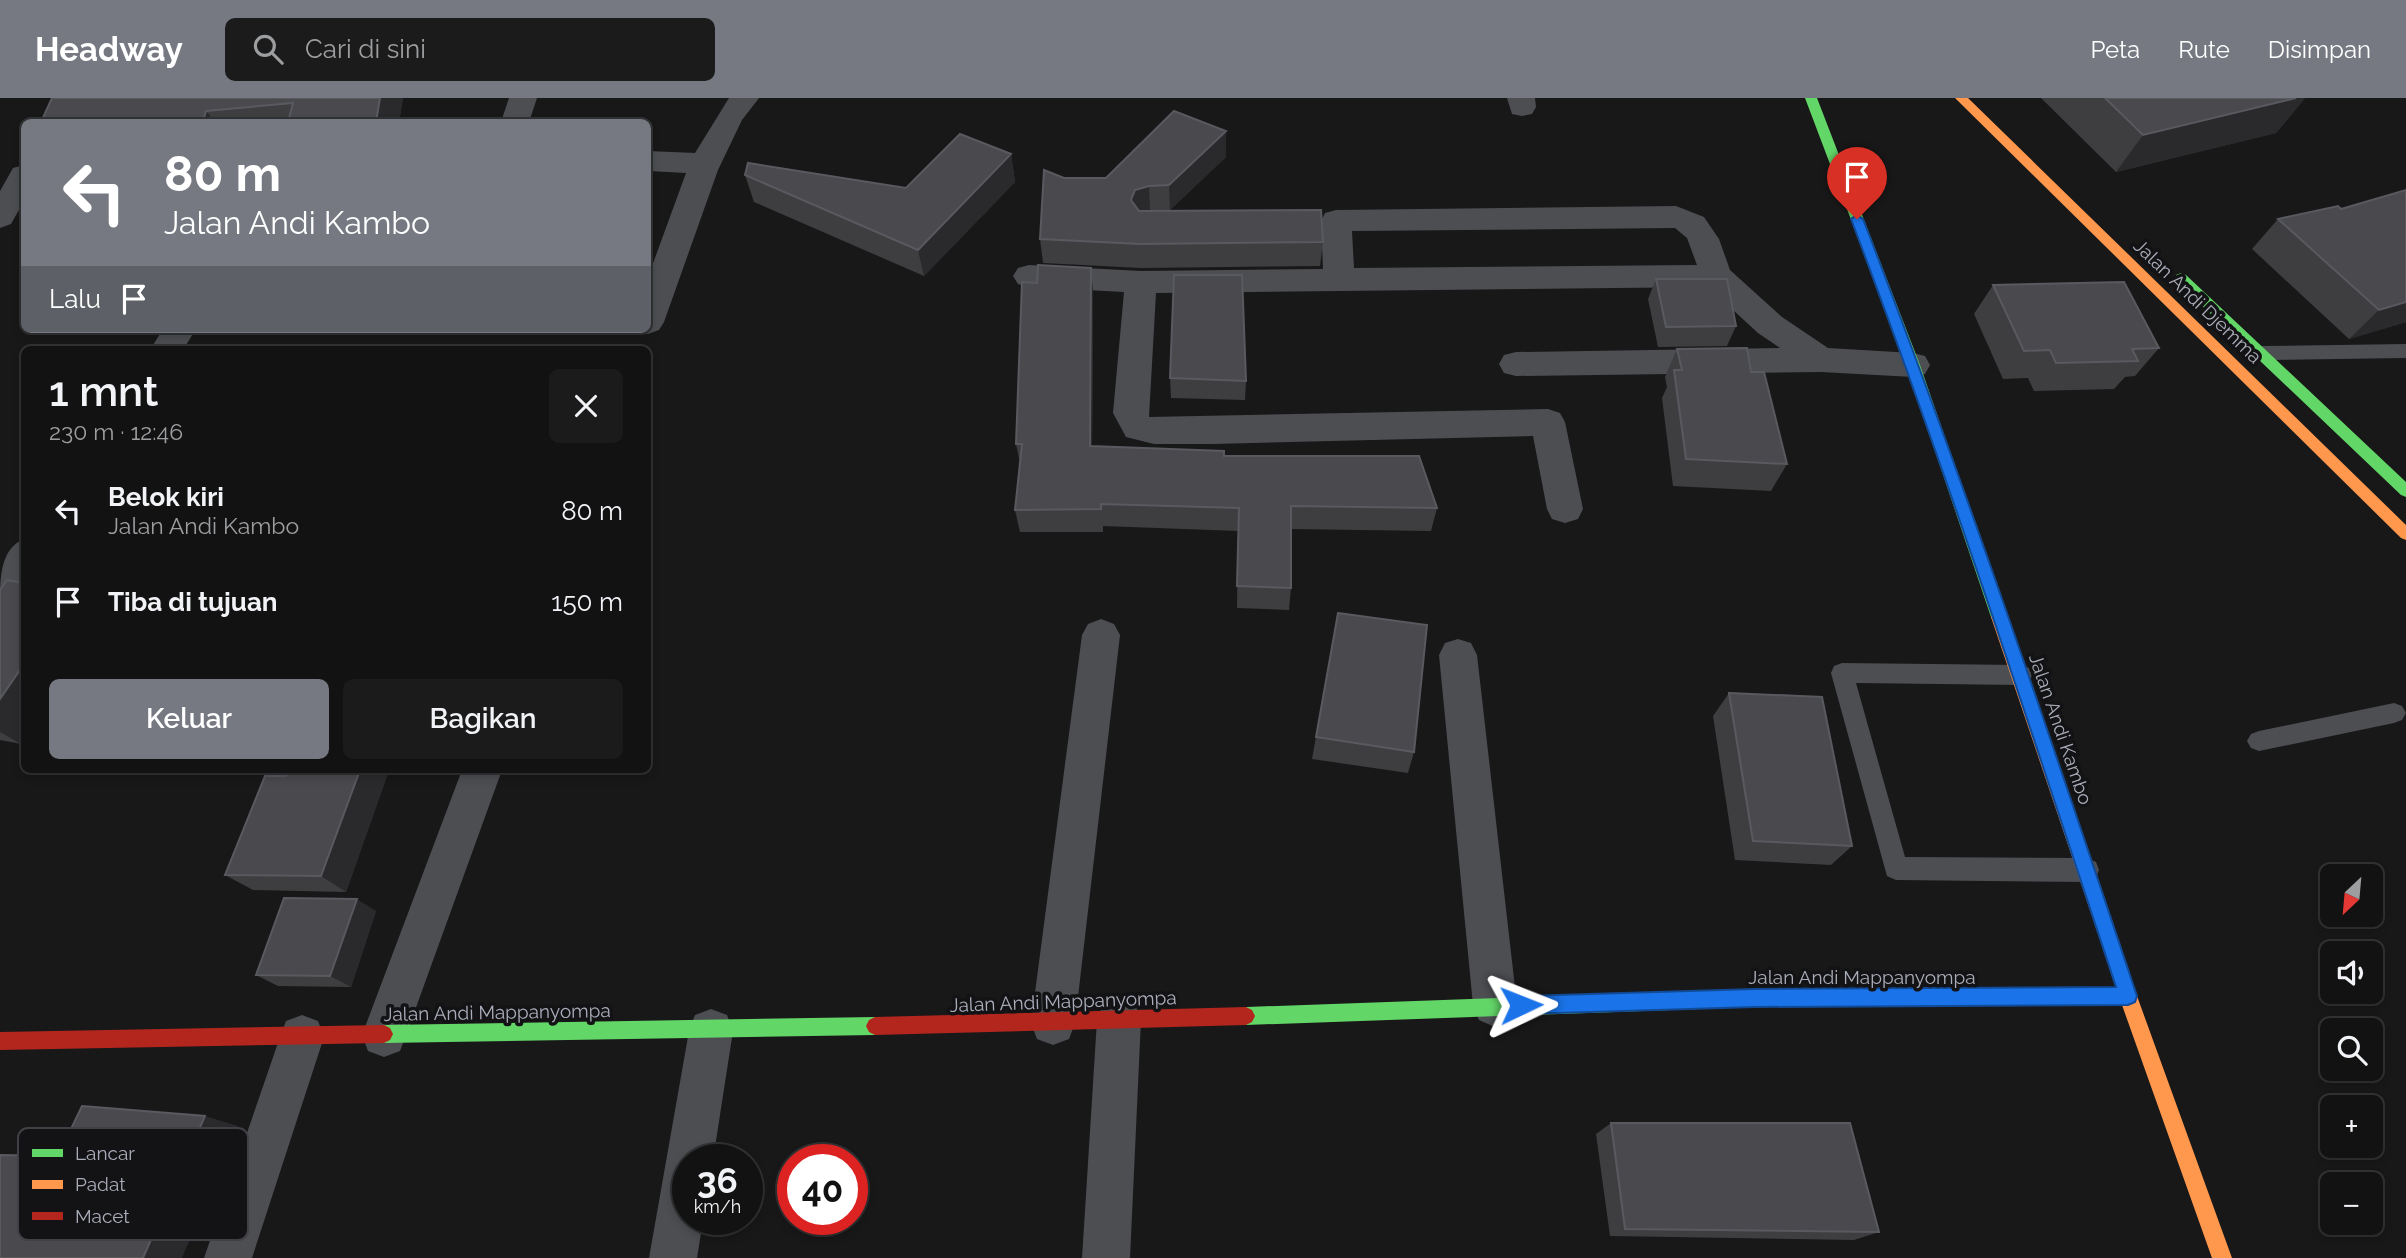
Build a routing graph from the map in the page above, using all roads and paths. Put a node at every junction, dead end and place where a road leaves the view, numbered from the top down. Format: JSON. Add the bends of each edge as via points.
{"nodes":[{"id":1,"x":523,"y":98,"type":"edge"},
{"id":2,"x":745,"y":98,"type":"edge"},
{"id":3,"x":1811,"y":98,"type":"edge"},
{"id":4,"x":1961,"y":98,"type":"edge"},
{"id":5,"x":516,"y":119,"type":"edge"},
{"id":6,"x":651,"y":161,"type":"edge"},
{"id":7,"x":706,"y":164,"type":"junction"},
{"id":8,"x":21,"y":180,"type":"edge"},
{"id":9,"x":0,"y":217,"type":"edge"},
{"id":10,"x":2171,"y":268,"type":"dead end"},
{"id":11,"x":1029,"y":276,"type":"dead end"},
{"id":12,"x":1716,"y":276,"type":"junction"},
{"id":13,"x":1339,"y":281,"type":"junction"},
{"id":14,"x":1141,"y":282,"type":"junction"},
{"id":15,"x":651,"y":314,"type":"edge"},
{"id":16,"x":2406,"y":351,"type":"edge"},
{"id":17,"x":2261,"y":353,"type":"junction"},
{"id":18,"x":1821,"y":360,"type":"junction"},
{"id":19,"x":1516,"y":364,"type":"dead end"},
{"id":20,"x":1913,"y":365,"type":"junction"},
{"id":21,"x":2406,"y":491,"type":"edge"},
{"id":22,"x":1565,"y":509,"type":"dead end"},
{"id":23,"x":2405,"y":533,"type":"edge"},
{"id":24,"x":21,"y":558,"type":"edge"},
{"id":25,"x":0,"y":590,"type":"edge"},
{"id":26,"x":1101,"y":635,"type":"dead end"},
{"id":27,"x":1458,"y":655,"type":"dead end"},
{"id":28,"x":2021,"y":674,"type":"junction"},
{"id":29,"x":2402,"y":716,"type":"edge"},
{"id":30,"x":2259,"y":741,"type":"dead end"},
{"id":31,"x":481,"y":773,"type":"edge"},
{"id":32,"x":2087,"y":870,"type":"junction"},
{"id":33,"x":2128,"y":996,"type":"junction"},
{"id":34,"x":1495,"y":1006,"type":"junction"},
{"id":35,"x":1119,"y":1020,"type":"junction"},
{"id":36,"x":1053,"y":1023,"type":"junction"},
{"id":37,"x":711,"y":1031,"type":"junction"},
{"id":38,"x":384,"y":1035,"type":"junction"},
{"id":39,"x":302,"y":1037,"type":"junction"},
{"id":40,"x":0,"y":1041,"type":"edge"},
{"id":41,"x":693,"y":1144,"type":"edge"},
{"id":42,"x":248,"y":1198,"type":"edge"},
{"id":43,"x":677,"y":1235,"type":"edge"},
{"id":44,"x":234,"y":1240,"type":"edge"},
{"id":45,"x":228,"y":1258,"type":"edge"},
{"id":46,"x":673,"y":1258,"type":"edge"},
{"id":47,"x":1106,"y":1258,"type":"edge"},
{"id":48,"x":2222,"y":1258,"type":"edge"}],
"edges":[{"from":1,"to":5,"type":"street"},
{"from":2,"to":7,"type":"street"},
{"from":3,"to":20,"type":"main road","name":"Jalan Andi Kambo"},
{"from":4,"to":23,"type":"main road","name":"Jalan Andi Djemma"},
{"from":6,"to":7,"type":"street"},
{"from":7,"to":15,"type":"street"},
{"from":8,"to":9,"type":"street"},
{"from":10,"to":17,"type":"main road","name":"Jalan Andi Djemma"},
{"from":11,"to":14,"type":"street"},
{"from":12,"to":13,"type":"street"},
{"from":12,"to":13,"type":"street","via":[[1699,228],[1676,217],[1323,222]]},
{"from":12,"to":18,"type":"street","via":[[1770,325]]},
{"from":13,"to":14,"type":"street"},
{"from":14,"to":22,"type":"street","via":[[1130,413],[1138,428],[1213,431],[1548,422]]},
{"from":16,"to":17,"type":"lane"},
{"from":17,"to":21,"type":"main road","name":"Jalan Andi Djemma"},
{"from":18,"to":19,"type":"street"},
{"from":18,"to":20,"type":"street"},
{"from":20,"to":28,"type":"main road","name":"Jalan Andi Kambo"},
{"from":24,"to":25,"type":"street"},
{"from":26,"to":36,"type":"street"},
{"from":27,"to":34,"type":"street"},
{"from":28,"to":32,"type":"main road","name":"Jalan Andi Kambo"},
{"from":28,"to":32,"type":"lane","via":[[1842,673],[1896,869]]},
{"from":29,"to":30,"type":"lane"},
{"from":31,"to":38,"type":"street"},
{"from":32,"to":33,"type":"main road","name":"Jalan Andi Kambo"},
{"from":33,"to":34,"type":"main road","name":"Jalan Andi Mappanyompa","via":[[1755,998]]},
{"from":33,"to":48,"type":"main road","name":"Jalan Andi Kambo"},
{"from":34,"to":35,"type":"main road","name":"Jalan Andi Mappanyompa"},
{"from":35,"to":36,"type":"main road","name":"Jalan Andi Mappanyompa"},
{"from":35,"to":47,"type":"street"},
{"from":36,"to":37,"type":"main road","name":"Jalan Andi Mappanyompa"},
{"from":37,"to":38,"type":"main road","name":"Jalan Andi Mappanyompa"},
{"from":37,"to":41,"type":"street"},
{"from":38,"to":39,"type":"main road","name":"Jalan Andi Mappanyompa"},
{"from":39,"to":40,"type":"main road","name":"Jalan Andi Mappanyompa"},
{"from":39,"to":42,"type":"street"},
{"from":43,"to":46,"type":"street"},
{"from":44,"to":45,"type":"street"}]}
